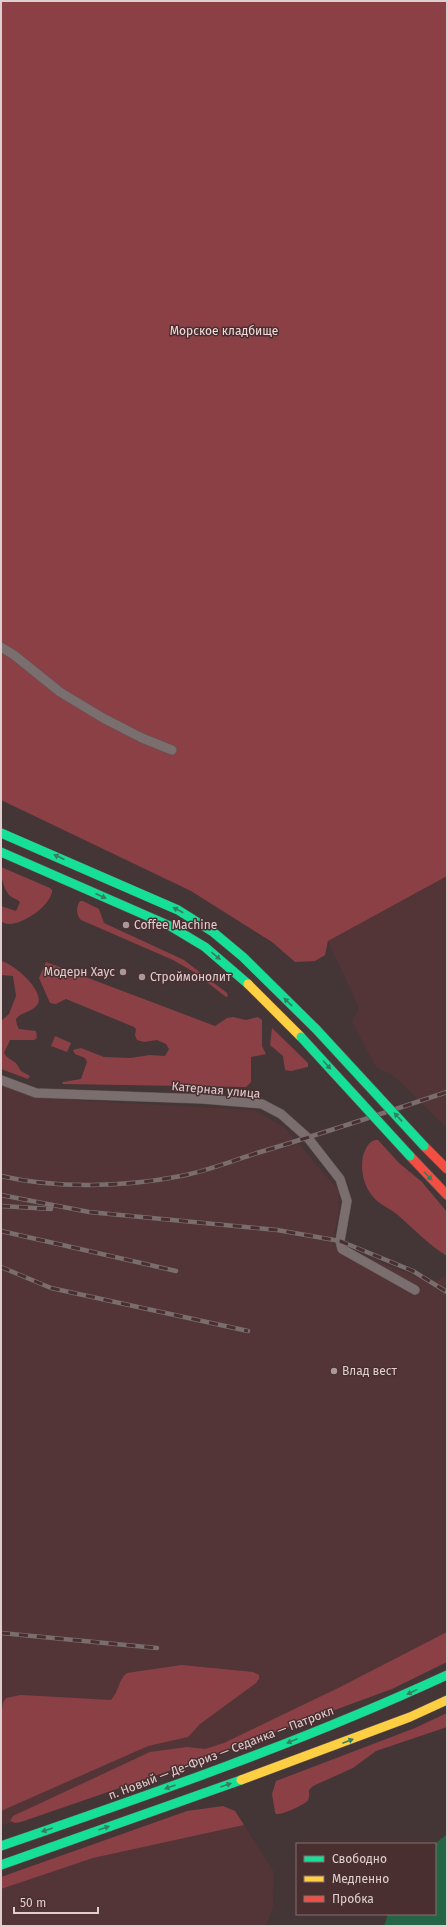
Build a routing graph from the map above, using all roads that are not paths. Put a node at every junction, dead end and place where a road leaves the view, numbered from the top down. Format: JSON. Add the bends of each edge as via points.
{"nodes":[{"id":1,"x":1,"y":647,"type":"edge"},
{"id":2,"x":172,"y":750,"type":"dead end"},
{"id":3,"x":1,"y":832,"type":"edge"},
{"id":4,"x":1,"y":852,"type":"edge"},
{"id":5,"x":1,"y":1080,"type":"edge"},
{"id":6,"x":447,"y":1169,"type":"edge"},
{"id":7,"x":447,"y":1195,"type":"edge"},
{"id":8,"x":415,"y":1290,"type":"dead end"},
{"id":9,"x":447,"y":1675,"type":"edge"},
{"id":10,"x":447,"y":1700,"type":"edge"},
{"id":11,"x":1,"y":1846,"type":"edge"},
{"id":12,"x":1,"y":1865,"type":"edge"}],
"edges":[{"from":1,"to":2,"type":"street","via":[[60,692],[103,718]]},
{"from":6,"to":3,"type":"main road","one_way":true,"bridge":true,"via":[[316,1029],[243,957],[213,932],[178,910]]},
{"from":4,"to":7,"type":"main road","one_way":true,"bridge":true,"via":[[170,926],[205,947],[241,977],[301,1037]]},
{"from":5,"to":8,"type":"street","name":"Катерная улица","via":[[36,1092],[252,1103],[281,1114],[308,1138],[340,1179],[347,1201],[340,1243],[342,1249]]},
{"from":9,"to":11,"type":"main road","name":"п. Новый — Де-Фриз — Седанка — Патрокл","one_way":true,"via":[[398,1698],[279,1746]]},
{"from":12,"to":10,"type":"main road","one_way":true,"via":[[281,1766],[410,1717]]}]}
